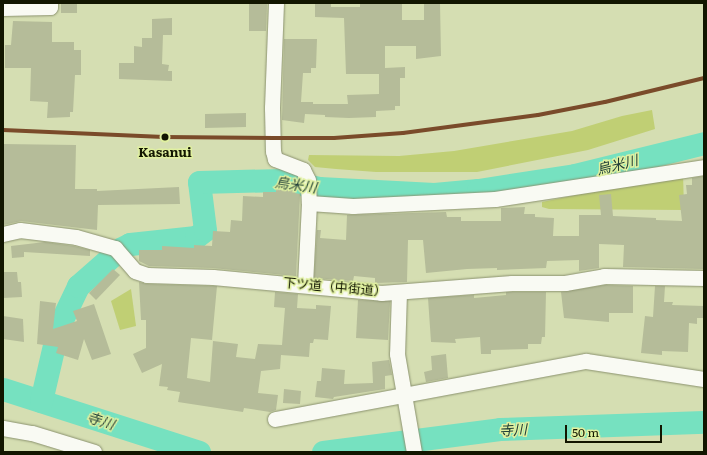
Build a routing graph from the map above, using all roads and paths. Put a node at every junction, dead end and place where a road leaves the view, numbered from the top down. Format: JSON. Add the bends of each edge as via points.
{"nodes":[{"id":1,"x":50,"y":3,"type":"edge"},
{"id":2,"x":276,"y":3,"type":"edge"},
{"id":3,"x":3,"y":8,"type":"edge"},
{"id":4,"x":704,"y":167,"type":"edge"},
{"id":5,"x":309,"y":203,"type":"junction"},
{"id":6,"x":3,"y":234,"type":"edge"},
{"id":7,"x":704,"y":278,"type":"edge"},
{"id":8,"x":305,"y":285,"type":"junction"},
{"id":9,"x":399,"y":292,"type":"junction"},
{"id":10,"x":704,"y":379,"type":"edge"},
{"id":11,"x":405,"y":396,"type":"junction"},
{"id":12,"x":275,"y":419,"type":"dead end"},
{"id":13,"x":3,"y":428,"type":"edge"},
{"id":14,"x":94,"y":452,"type":"edge"},
{"id":15,"x":414,"y":452,"type":"edge"}],
"edges":[{"from":1,"to":3,"type":"street","via":[[50,7]]},
{"from":2,"to":5,"type":"street","via":[[273,151],[275,159],[303,170],[308,180]]},
{"from":4,"to":5,"type":"street","via":[[495,199],[353,206]]},
{"from":5,"to":8,"type":"street"},
{"from":6,"to":8,"type":"street","name":"下ツ道（中街道）","via":[[20,230],[76,237],[115,248],[134,271],[147,276],[213,277]]},
{"from":7,"to":9,"type":"street","name":"下ツ道（中街道）","via":[[604,276],[565,283],[512,283]]},
{"from":8,"to":9,"type":"street","name":"下ツ道（中街道）","via":[[382,293]]},
{"from":9,"to":11,"type":"street","via":[[397,354]]},
{"from":10,"to":11,"type":"street","via":[[586,361]]},
{"from":11,"to":12,"type":"street"},
{"from":11,"to":15,"type":"street"},
{"from":13,"to":14,"type":"street","via":[[32,433]]}]}
